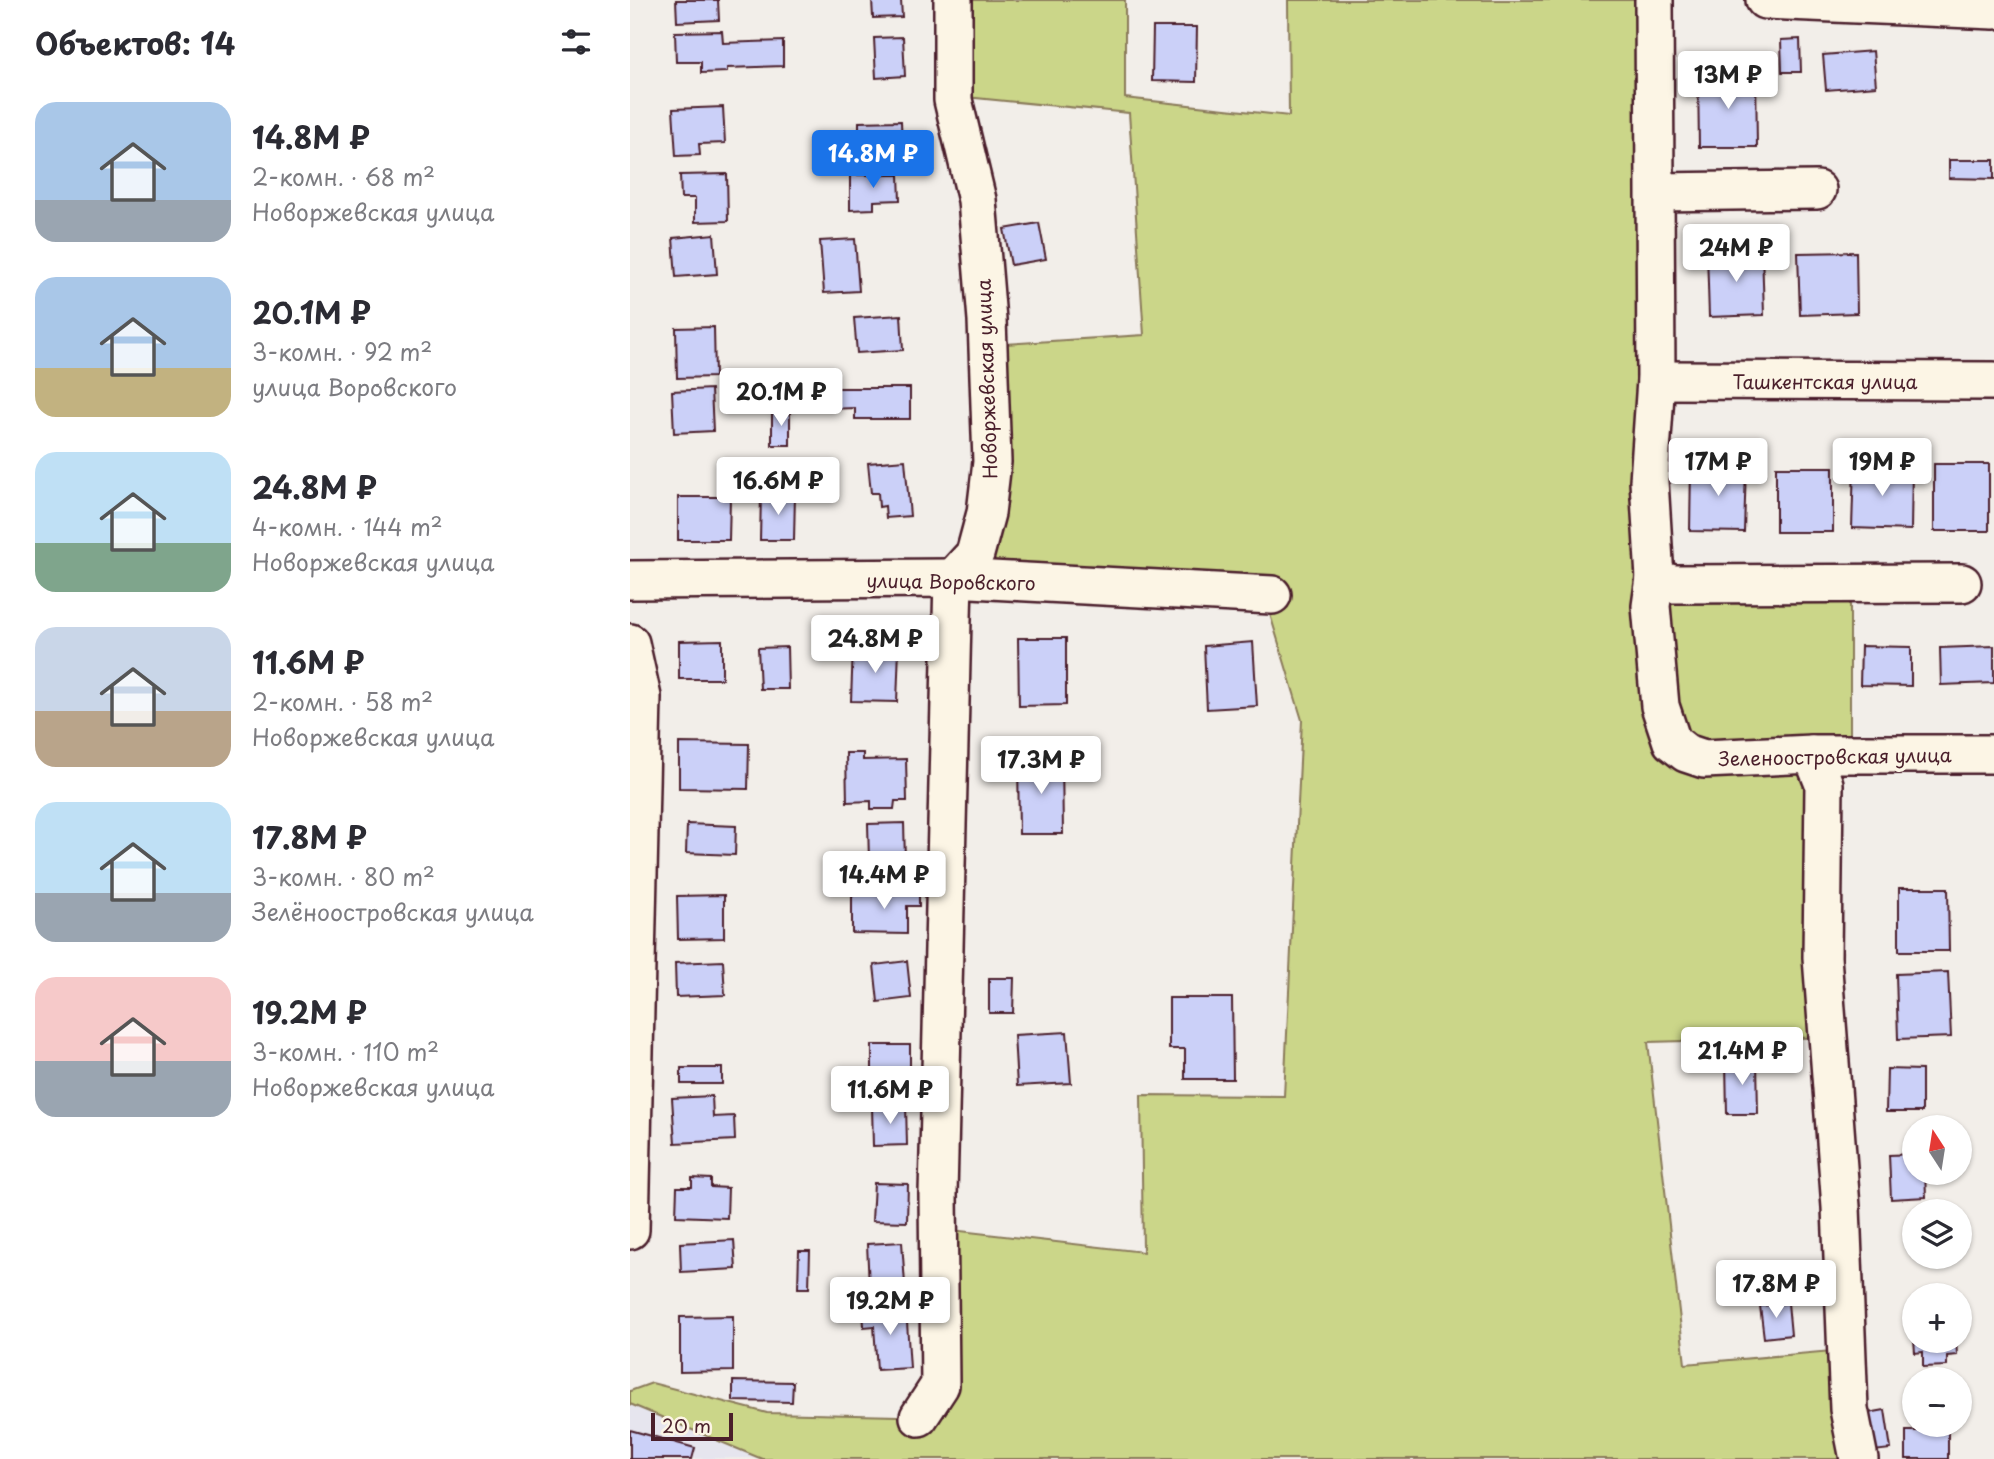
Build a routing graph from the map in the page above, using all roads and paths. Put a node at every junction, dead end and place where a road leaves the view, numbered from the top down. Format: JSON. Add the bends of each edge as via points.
{"nodes":[{"id":1,"x":953,"y":0,"type":"edge"},
{"id":2,"x":1654,"y":0,"type":"edge"},
{"id":3,"x":1765,"y":0,"type":"edge"},
{"id":4,"x":1994,"y":10,"type":"edge"},
{"id":5,"x":1817,"y":190,"type":"dead end"},
{"id":6,"x":1656,"y":192,"type":"junction"},
{"id":7,"x":1656,"y":380,"type":"junction"},
{"id":8,"x":1994,"y":381,"type":"edge"},
{"id":9,"x":953,"y":578,"type":"junction"},
{"id":10,"x":1655,"y":578,"type":"junction"},
{"id":11,"x":630,"y":580,"type":"edge"},
{"id":12,"x":1962,"y":583,"type":"dead end"},
{"id":13,"x":1272,"y":595,"type":"dead end"},
{"id":14,"x":630,"y":643,"type":"edge"},
{"id":15,"x":1812,"y":754,"type":"junction"},
{"id":16,"x":1991,"y":754,"type":"dead end"},
{"id":17,"x":630,"y":1230,"type":"edge"},
{"id":18,"x":919,"y":1417,"type":"dead end"},
{"id":19,"x":1859,"y":1459,"type":"edge"}],
"edges":[{"from":1,"to":9,"type":"street","name":"Новоржевская улица","via":[[953,100],[977,200],[992,462],[975,554]]},
{"from":2,"to":6,"type":"street","name":"Зеленоостровская улица"},
{"from":3,"to":4,"type":"street"},
{"from":5,"to":6,"type":"street"},
{"from":6,"to":7,"type":"street","name":"Зеленоостровская улица"},
{"from":7,"to":8,"type":"street","name":"Ташкентская улица"},
{"from":7,"to":10,"type":"street","name":"Зеленоостровская улица","via":[[1649,481]]},
{"from":9,"to":11,"type":"street","name":"улица Воровского"},
{"from":9,"to":13,"type":"street","name":"улица Воровского"},
{"from":9,"to":18,"type":"street","via":[[938,1194],[940,1385]]},
{"from":10,"to":12,"type":"street","via":[[1673,583]]},
{"from":10,"to":15,"type":"street","name":"Зеленоостровская улица","via":[[1651,606],[1660,706],[1672,742],[1704,759]]},
{"from":14,"to":17,"type":"street","via":[[642,698]]},
{"from":15,"to":16,"type":"street","name":"Зеленоостровская улица"},
{"from":15,"to":19,"type":"street","via":[[1824,785],[1822,957],[1841,1207],[1849,1409]]}]}
